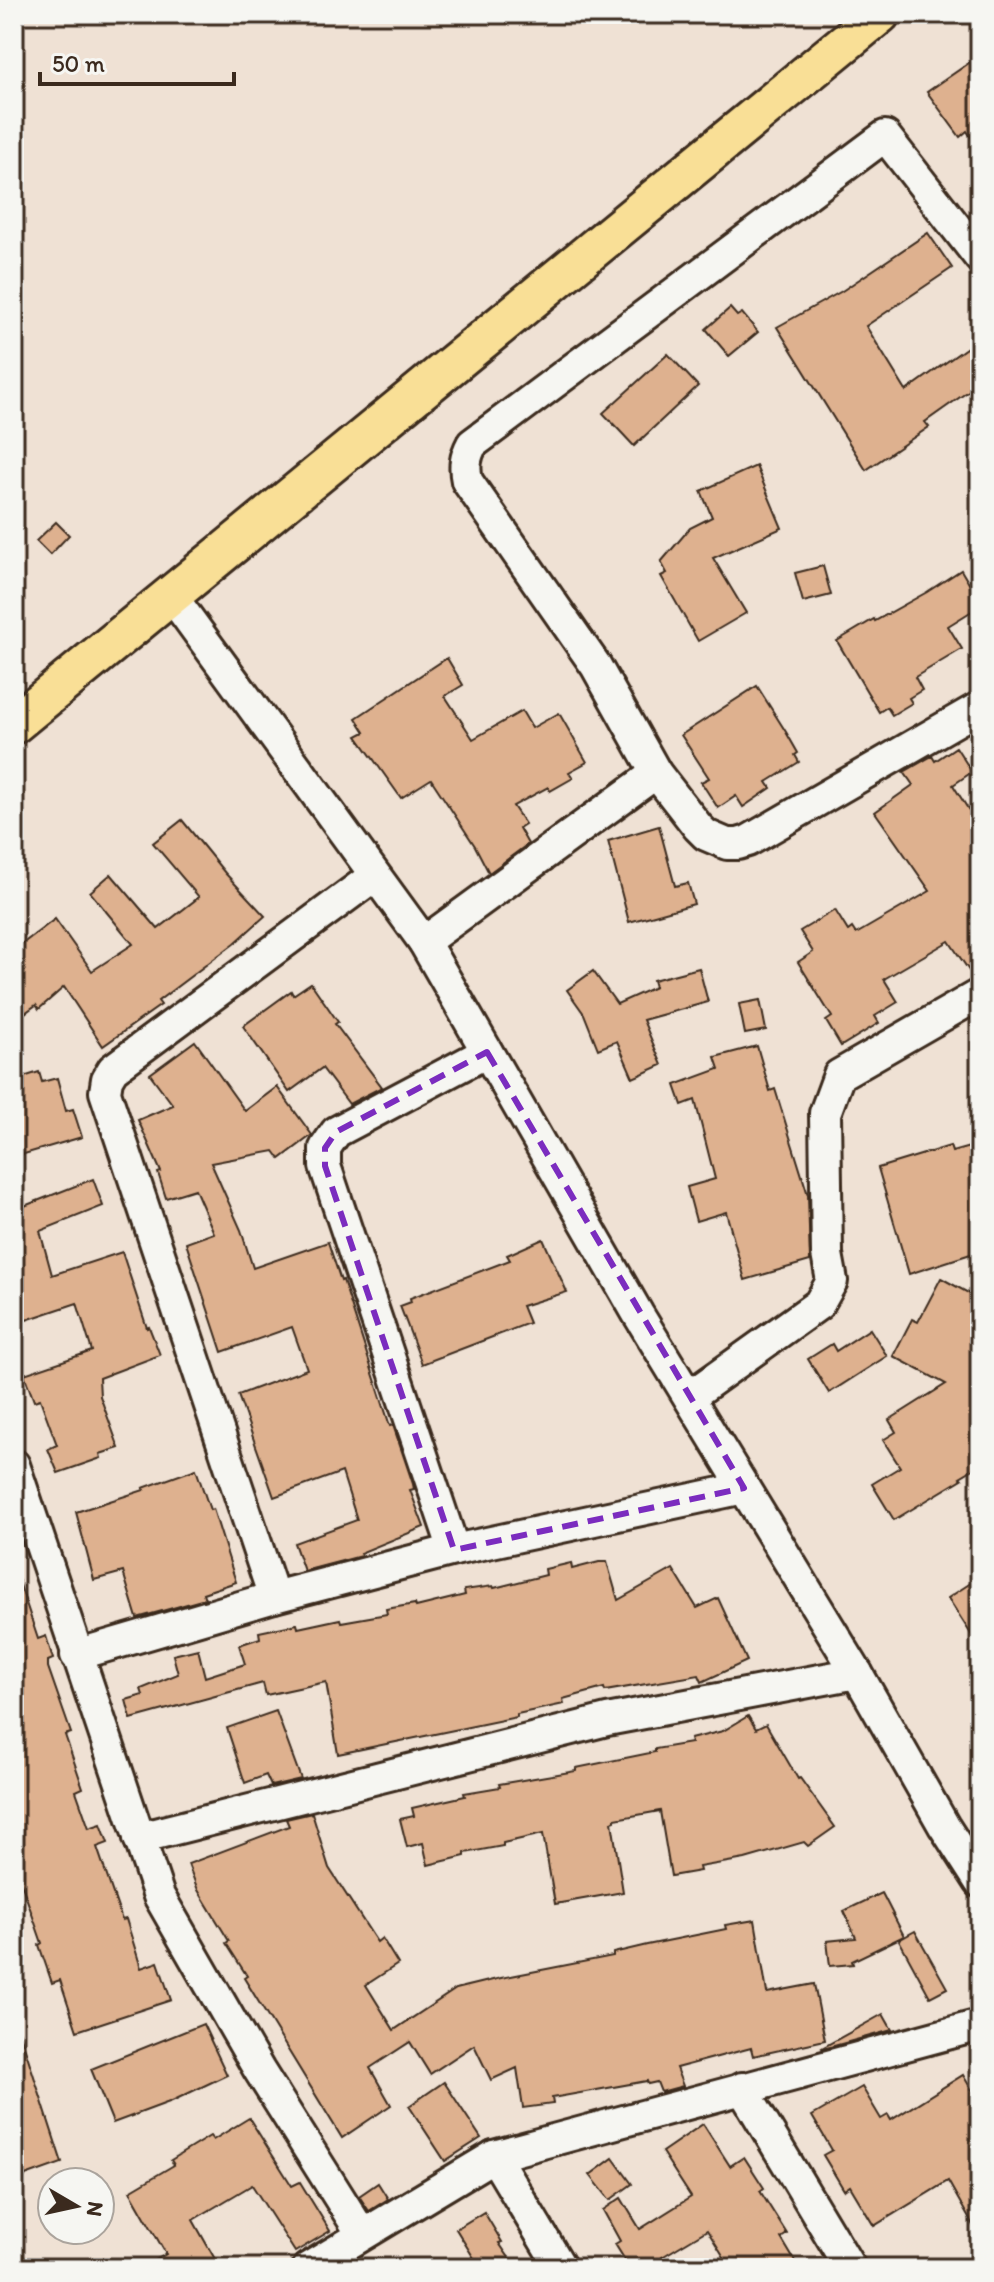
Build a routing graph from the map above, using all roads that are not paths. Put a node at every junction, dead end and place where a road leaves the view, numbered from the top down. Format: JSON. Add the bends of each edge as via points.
{"nodes":[{"id":1,"x":880,"y":14,"type":"edge"},
{"id":2,"x":980,"y":258,"type":"edge"},
{"id":3,"x":171,"y":595,"type":"junction"},
{"id":4,"x":980,"y":707,"type":"edge"},
{"id":5,"x":14,"y":724,"type":"edge"},
{"id":6,"x":656,"y":773,"type":"junction"},
{"id":7,"x":374,"y":876,"type":"junction"},
{"id":8,"x":424,"y":942,"type":"junction"},
{"id":9,"x":980,"y":994,"type":"edge"},
{"id":10,"x":487,"y":1052,"type":"junction"},
{"id":11,"x":689,"y":1397,"type":"junction"},
{"id":12,"x":14,"y":1465,"type":"edge"},
{"id":13,"x":744,"y":1488,"type":"junction"},
{"id":14,"x":454,"y":1550,"type":"junction"},
{"id":15,"x":274,"y":1597,"type":"junction"},
{"id":16,"x":76,"y":1655,"type":"junction"},
{"id":17,"x":857,"y":1673,"type":"junction"},
{"id":18,"x":139,"y":1838,"type":"junction"},
{"id":19,"x":980,"y":1882,"type":"edge"},
{"id":20,"x":978,"y":2030,"type":"edge"},
{"id":21,"x":742,"y":2088,"type":"junction"},
{"id":22,"x":494,"y":2156,"type":"junction"},
{"id":23,"x":362,"y":2234,"type":"junction"},
{"id":24,"x":308,"y":2268,"type":"edge"},
{"id":25,"x":561,"y":2268,"type":"edge"},
{"id":26,"x":850,"y":2268,"type":"edge"}],
"edges":[{"from":1,"to":3,"type":"main road"},
{"from":2,"to":6,"type":"street","via":[[885,136],[472,444],[466,456],[467,481],[596,666]]},
{"from":3,"to":5,"type":"main road"},
{"from":3,"to":7,"type":"street"},
{"from":4,"to":6,"type":"street","via":[[738,844],[706,835]]},
{"from":6,"to":8,"type":"street"},
{"from":7,"to":8,"type":"street"},
{"from":7,"to":15,"type":"street","via":[[113,1069],[105,1092]]},
{"from":8,"to":10,"type":"street"},
{"from":9,"to":11,"type":"street","via":[[839,1075],[825,1113],[832,1281],[819,1304]]},
{"from":10,"to":11,"type":"street"},
{"from":10,"to":14,"type":"street","via":[[336,1132],[325,1148],[325,1166]]},
{"from":11,"to":13,"type":"street"},
{"from":12,"to":16,"type":"street"},
{"from":13,"to":14,"type":"street"},
{"from":13,"to":17,"type":"street"},
{"from":14,"to":15,"type":"street"},
{"from":15,"to":16,"type":"street"},
{"from":16,"to":18,"type":"street"},
{"from":17,"to":18,"type":"street","via":[[607,1720]]},
{"from":17,"to":19,"type":"street"},
{"from":18,"to":23,"type":"street","via":[[159,1896]]},
{"from":20,"to":21,"type":"street"},
{"from":21,"to":22,"type":"street"},
{"from":21,"to":26,"type":"street"},
{"from":22,"to":23,"type":"street"},
{"from":22,"to":25,"type":"street"},
{"from":23,"to":24,"type":"street"}]}
